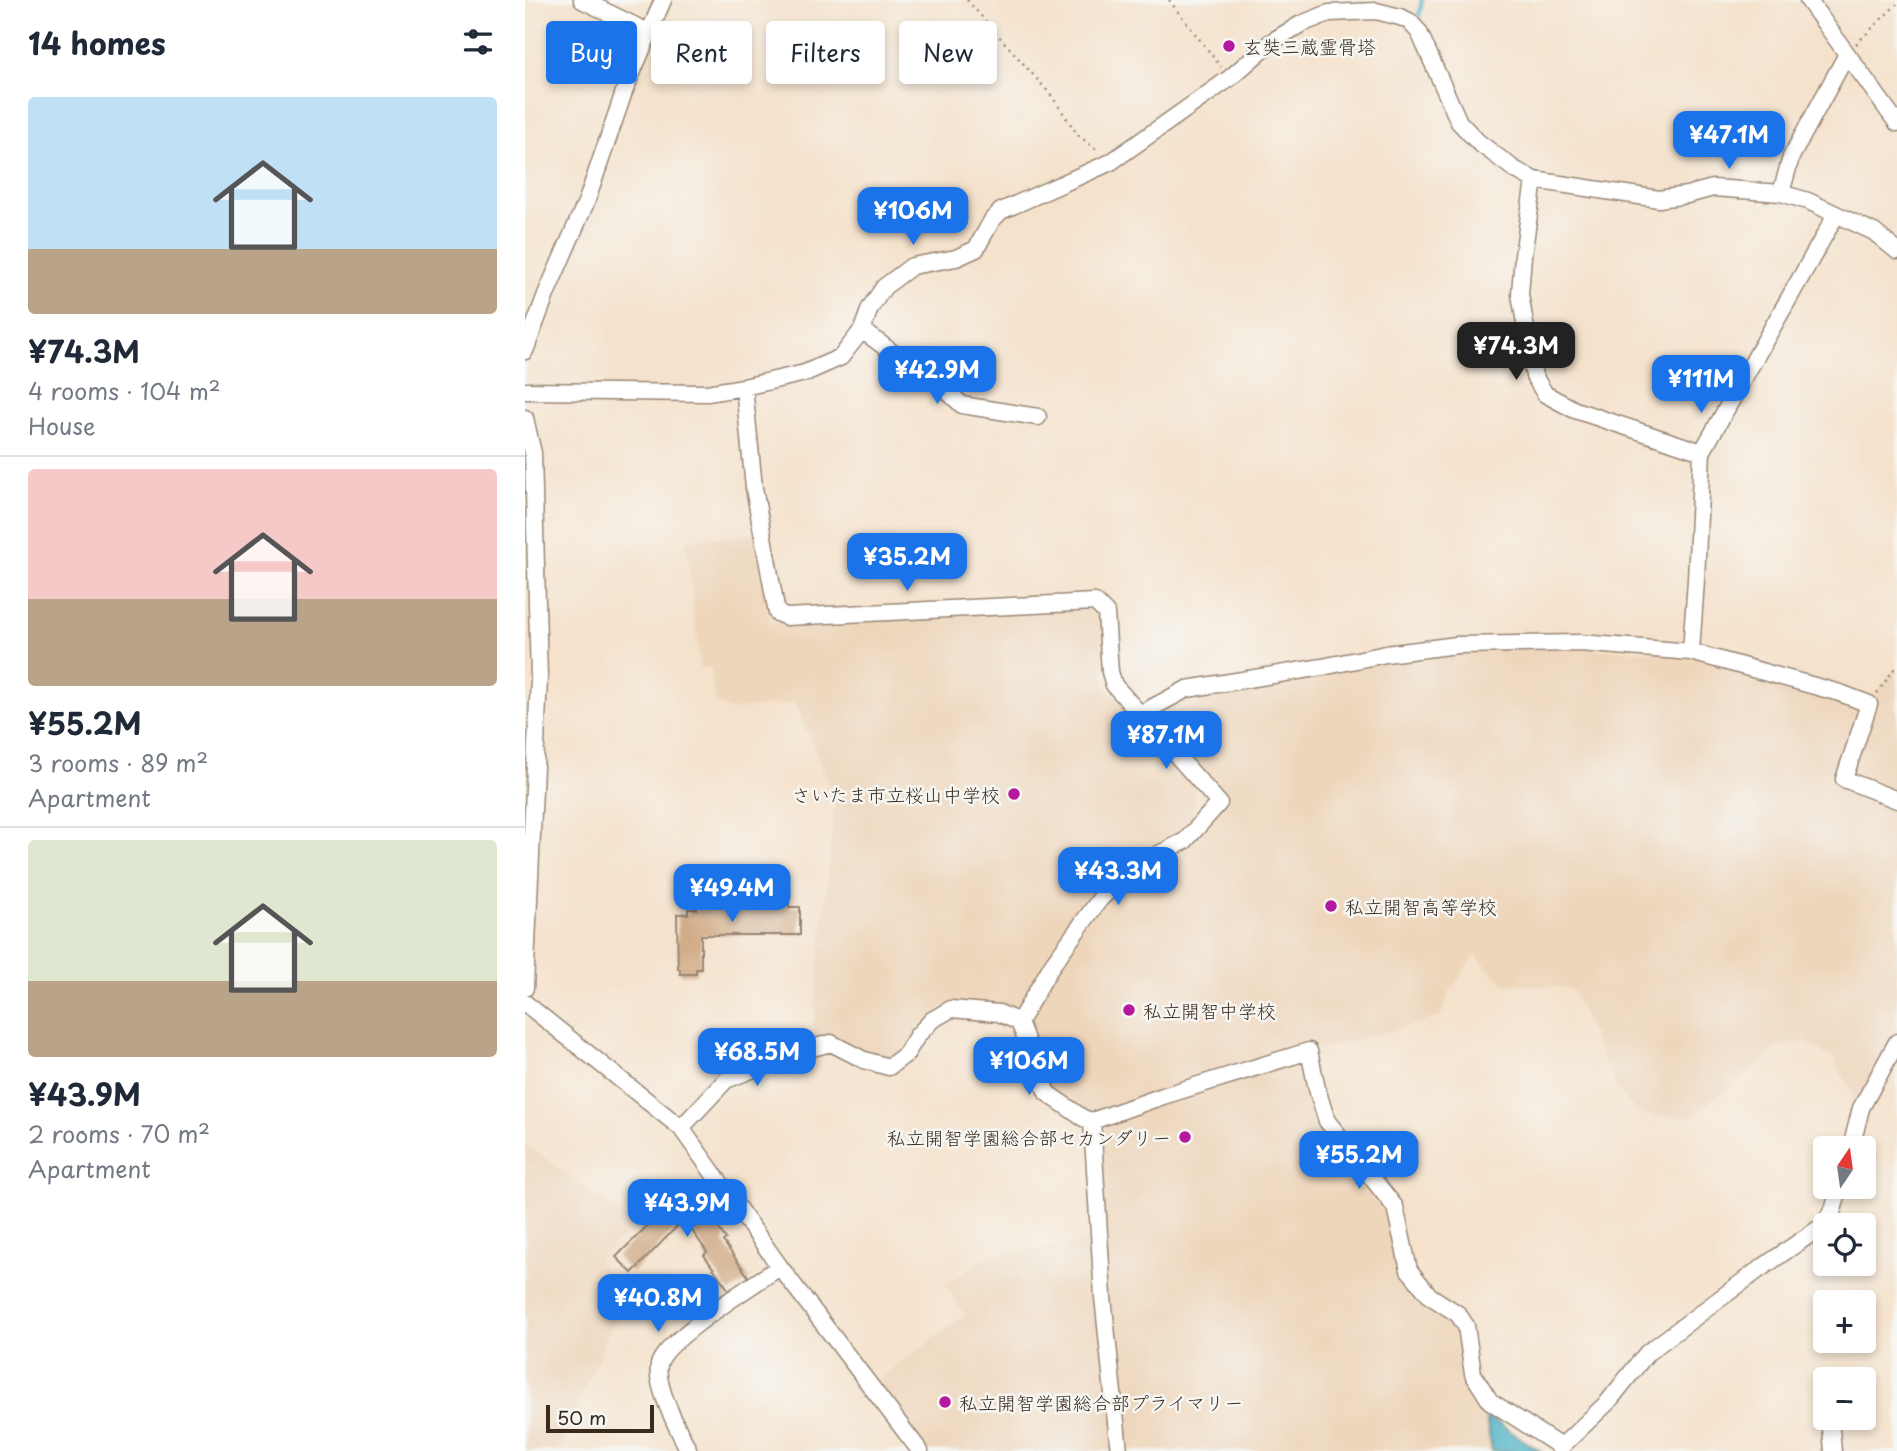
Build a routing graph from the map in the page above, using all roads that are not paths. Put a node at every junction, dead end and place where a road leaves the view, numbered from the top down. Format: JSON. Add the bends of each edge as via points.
{"nodes":[{"id":1,"x":582,"y":0,"type":"edge"},
{"id":2,"x":663,"y":0,"type":"edge"},
{"id":3,"x":1808,"y":0,"type":"edge"},
{"id":4,"x":650,"y":33,"type":"junction"},
{"id":5,"x":1847,"y":54,"type":"junction"},
{"id":6,"x":1897,"y":123,"type":"edge"},
{"id":7,"x":1534,"y":180,"type":"junction"},
{"id":8,"x":1781,"y":193,"type":"junction"},
{"id":9,"x":1836,"y":215,"type":"junction"},
{"id":10,"x":1897,"y":251,"type":"edge"},
{"id":11,"x":862,"y":330,"type":"junction"},
{"id":12,"x":525,"y":351,"type":"edge"},
{"id":13,"x":744,"y":387,"type":"junction"},
{"id":14,"x":525,"y":391,"type":"edge"},
{"id":15,"x":1038,"y":417,"type":"dead end"},
{"id":16,"x":525,"y":418,"type":"edge"},
{"id":17,"x":1702,"y":452,"type":"junction"},
{"id":18,"x":1691,"y":652,"type":"junction"},
{"id":19,"x":1140,"y":714,"type":"junction"},
{"id":20,"x":1897,"y":800,"type":"edge"},
{"id":21,"x":525,"y":988,"type":"edge"},
{"id":22,"x":525,"y":1003,"type":"edge"},
{"id":23,"x":1019,"y":1022,"type":"junction"},
{"id":24,"x":1897,"y":1042,"type":"edge"},
{"id":25,"x":1092,"y":1121,"type":"junction"},
{"id":26,"x":681,"y":1128,"type":"junction"},
{"id":27,"x":1854,"y":1136,"type":"edge"},
{"id":28,"x":1836,"y":1199,"type":"edge"},
{"id":29,"x":780,"y":1267,"type":"junction"},
{"id":30,"x":1831,"y":1430,"type":"edge"},
{"id":31,"x":1560,"y":1449,"type":"edge"},
{"id":32,"x":689,"y":1451,"type":"edge"},
{"id":33,"x":920,"y":1451,"type":"edge"},
{"id":34,"x":1119,"y":1451,"type":"edge"},
{"id":35,"x":1833,"y":1451,"type":"edge"}],
"edges":[{"from":1,"to":4,"type":"street"},
{"from":2,"to":4,"type":"street"},
{"from":3,"to":5,"type":"street"},
{"from":4,"to":12,"type":"street"},
{"from":5,"to":6,"type":"street"},
{"from":5,"to":8,"type":"street","via":[[1791,157]]},
{"from":7,"to":8,"type":"street","via":[[1659,199],[1713,188]]},
{"from":7,"to":11,"type":"street","via":[[1478,142],[1459,122],[1419,32],[1409,21],[1376,11],[1329,13],[1272,42],[1230,78],[1111,162],[1001,211],[976,249],[912,266],[884,287]]},
{"from":7,"to":17,"type":"street","via":[[1520,294],[1534,376],[1545,394],[1574,410]]},
{"from":8,"to":9,"type":"street"},
{"from":9,"to":10,"type":"street","via":[[1874,232]]},
{"from":9,"to":17,"type":"street"},
{"from":11,"to":13,"type":"street","via":[[841,357],[805,373]]},
{"from":11,"to":15,"type":"street","via":[[931,376],[962,405]]},
{"from":13,"to":14,"type":"street","via":[[707,393]]},
{"from":13,"to":19,"type":"street","via":[[754,488],[777,613],[786,618],[1095,602],[1105,613],[1114,685]]},
{"from":16,"to":21,"type":"street","via":[[533,453],[538,678]]},
{"from":17,"to":18,"type":"street"},
{"from":18,"to":19,"type":"street","via":[[1580,643],[1457,645],[1187,689]]},
{"from":18,"to":20,"type":"street","via":[[1869,704],[1844,779]]},
{"from":19,"to":23,"type":"street","via":[[1219,803],[1185,841],[1135,866],[1100,899],[1052,965]]},
{"from":22,"to":26,"type":"street"},
{"from":23,"to":25,"type":"street","via":[[1047,1093]]},
{"from":23,"to":26,"type":"street","via":[[999,1013],[951,1009],[932,1020],[906,1054],[889,1067],[831,1043],[797,1052],[726,1080]]},
{"from":24,"to":27,"type":"street","via":[[1861,1108]]},
{"from":25,"to":31,"type":"street","via":[[1309,1051],[1327,1121],[1395,1207],[1409,1270],[1430,1296],[1458,1314],[1465,1326],[1473,1374],[1483,1392]]},
{"from":25,"to":34,"type":"street"},
{"from":26,"to":29,"type":"street"},
{"from":28,"to":31,"type":"street","via":[[1821,1227],[1647,1353],[1608,1402]]},
{"from":29,"to":32,"type":"street","via":[[710,1315],[659,1363],[670,1413]]},
{"from":29,"to":33,"type":"street"},
{"from":30,"to":35,"type":"street"}]}
